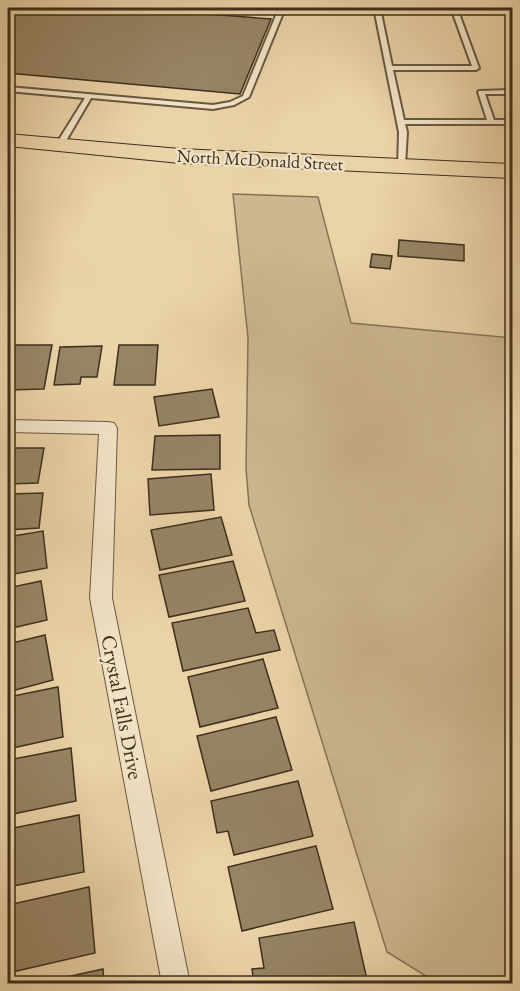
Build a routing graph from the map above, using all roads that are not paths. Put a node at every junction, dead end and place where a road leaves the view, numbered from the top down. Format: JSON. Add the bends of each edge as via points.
{"nodes":[{"id":1,"x":282,"y":8,"type":"edge"},
{"id":2,"x":377,"y":8,"type":"edge"},
{"id":3,"x":454,"y":8,"type":"edge"},
{"id":4,"x":389,"y":68,"type":"junction"},
{"id":5,"x":8,"y":89,"type":"edge"},
{"id":6,"x":513,"y":92,"type":"edge"},
{"id":7,"x":89,"y":96,"type":"junction"},
{"id":8,"x":491,"y":122,"type":"junction"},
{"id":9,"x":513,"y":122,"type":"edge"},
{"id":10,"x":401,"y":123,"type":"junction"},
{"id":11,"x":8,"y":140,"type":"edge"},
{"id":12,"x":59,"y":146,"type":"junction"},
{"id":13,"x":401,"y":166,"type":"junction"},
{"id":14,"x":513,"y":171,"type":"edge"},
{"id":15,"x":8,"y":426,"type":"edge"},
{"id":16,"x":176,"y":984,"type":"edge"}],
"edges":[{"from":1,"to":7,"type":"lane","via":[[246,96],[232,104],[213,107]]},
{"from":2,"to":4,"type":"lane"},
{"from":3,"to":4,"type":"lane","via":[[476,68]]},
{"from":4,"to":10,"type":"lane"},
{"from":5,"to":7,"type":"lane"},
{"from":6,"to":8,"type":"lane","via":[[481,92]]},
{"from":7,"to":12,"type":"lane"},
{"from":8,"to":9,"type":"lane"},
{"from":8,"to":10,"type":"lane"},
{"from":10,"to":13,"type":"lane"},
{"from":11,"to":12,"type":"main road","name":"North McDonald Street"},
{"from":12,"to":13,"type":"main road","name":"North McDonald Street","via":[[191,157]]},
{"from":13,"to":14,"type":"main road","name":"North McDonald Street"},
{"from":15,"to":16,"type":"street","name":"Crystal Falls Drive","via":[[108,428],[101,598]]}]}
